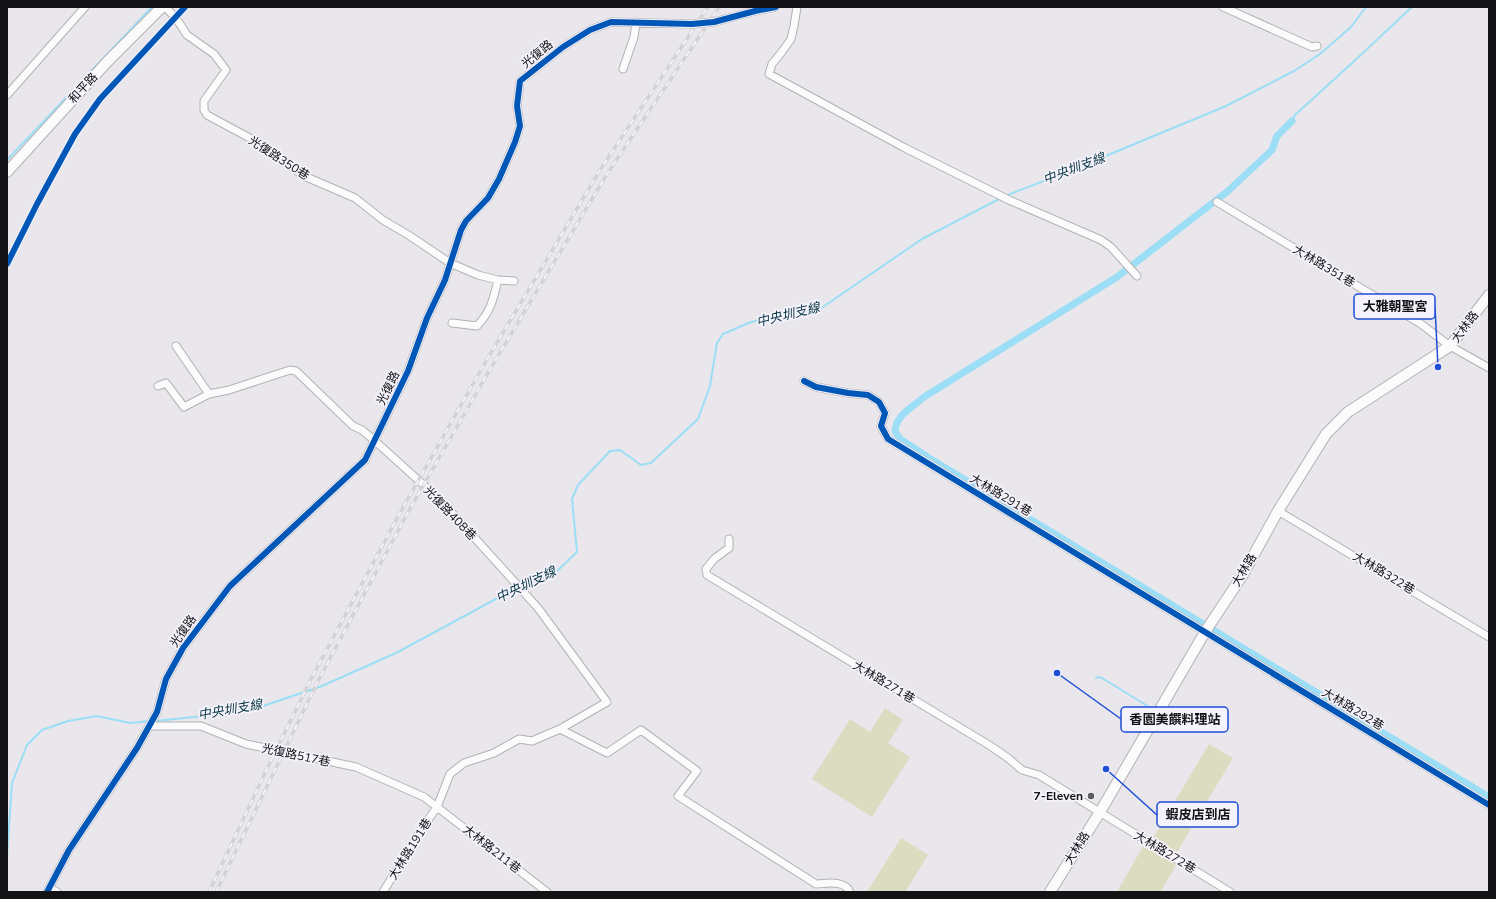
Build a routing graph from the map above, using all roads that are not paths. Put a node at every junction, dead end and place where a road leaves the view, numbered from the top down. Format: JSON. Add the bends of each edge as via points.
{"nodes":[{"id":1,"x":85,"y":7,"type":"edge"},
{"id":2,"x":164,"y":7,"type":"edge"},
{"id":3,"x":776,"y":7,"type":"edge"},
{"id":4,"x":797,"y":7,"type":"edge"},
{"id":5,"x":1223,"y":7,"type":"edge"},
{"id":6,"x":636,"y":22,"type":"junction"},
{"id":7,"x":1317,"y":46,"type":"dead end"},
{"id":8,"x":623,"y":70,"type":"dead end"},
{"id":9,"x":7,"y":95,"type":"edge"},
{"id":10,"x":7,"y":172,"type":"edge"},
{"id":11,"x":1217,"y":202,"type":"dead end"},
{"id":12,"x":450,"y":263,"type":"junction"},
{"id":13,"x":1137,"y":276,"type":"dead end"},
{"id":14,"x":498,"y":280,"type":"junction"},
{"id":15,"x":514,"y":281,"type":"dead end"},
{"id":16,"x":1489,"y":295,"type":"edge"},
{"id":17,"x":452,"y":323,"type":"dead end"},
{"id":18,"x":176,"y":346,"type":"dead end"},
{"id":19,"x":1450,"y":346,"type":"junction"},
{"id":20,"x":1489,"y":368,"type":"edge"},
{"id":21,"x":804,"y":381,"type":"dead end"},
{"id":22,"x":158,"y":386,"type":"dead end"},
{"id":23,"x":209,"y":394,"type":"junction"},
{"id":24,"x":375,"y":441,"type":"junction"},
{"id":25,"x":1278,"y":511,"type":"junction"},
{"id":26,"x":729,"y":540,"type":"dead end"},
{"id":27,"x":1205,"y":632,"type":"junction"},
{"id":28,"x":1489,"y":637,"type":"edge"},
{"id":29,"x":150,"y":726,"type":"junction"},
{"id":30,"x":560,"y":729,"type":"junction"},
{"id":31,"x":1489,"y":805,"type":"edge"},
{"id":32,"x":438,"y":807,"type":"junction"},
{"id":33,"x":1100,"y":812,"type":"junction"},
{"id":34,"x":540,"y":889,"type":"edge"},
{"id":35,"x":48,"y":890,"type":"edge"},
{"id":36,"x":57,"y":892,"type":"edge"},
{"id":37,"x":383,"y":892,"type":"edge"},
{"id":38,"x":546,"y":892,"type":"edge"},
{"id":39,"x":850,"y":892,"type":"edge"},
{"id":40,"x":1050,"y":892,"type":"edge"},
{"id":41,"x":1230,"y":892,"type":"edge"}],
"edges":[{"from":1,"to":9,"type":"street"},
{"from":2,"to":10,"type":"street","name":"和平路","via":[[107,62]]},
{"from":2,"to":12,"type":"street","name":"光復路350巷","via":[[176,18],[187,35],[214,54],[226,70],[204,101],[207,115],[260,143],[304,176],[354,198]]},
{"from":3,"to":6,"type":"street","name":"光復路","via":[[714,22]]},
{"from":4,"to":13,"type":"street","via":[[791,39],[772,64],[769,74],[905,148],[1003,197],[1100,240],[1122,258]]},
{"from":5,"to":7,"type":"street","via":[[1312,47]]},
{"from":6,"to":8,"type":"street"},
{"from":6,"to":12,"type":"street","name":"光復路","via":[[611,22],[590,30],[563,47],[520,81],[517,106],[520,126],[515,142],[488,198],[461,230]]},
{"from":11,"to":19,"type":"street","name":"大林路351巷","via":[[1421,324]]},
{"from":12,"to":14,"type":"street"},
{"from":12,"to":24,"type":"street","name":"光復路","via":[[408,371]]},
{"from":14,"to":15,"type":"street"},
{"from":14,"to":17,"type":"street","via":[[486,317],[477,326]]},
{"from":16,"to":19,"type":"street","name":"大林路"},
{"from":18,"to":23,"type":"street"},
{"from":19,"to":20,"type":"street","name":"大林路351巷"},
{"from":19,"to":25,"type":"street","name":"大林路","via":[[1344,415],[1326,434]]},
{"from":21,"to":27,"type":"street","name":"大林路291巷","via":[[816,387],[868,395],[879,402],[885,413],[881,426],[888,439]]},
{"from":22,"to":23,"type":"street","name":"光復路408巷","via":[[166,383],[184,407]]},
{"from":23,"to":24,"type":"street","name":"光復路408巷","via":[[230,390],[290,370],[296,371],[353,426]]},
{"from":24,"to":29,"type":"street","name":"光復路","via":[[365,460],[230,586],[183,648],[166,678],[157,712]]},
{"from":24,"to":30,"type":"street","name":"光復路408巷","via":[[454,515],[538,608],[607,702]]},
{"from":25,"to":27,"type":"street","name":"大林路","via":[[1242,576]]},
{"from":25,"to":28,"type":"street","name":"大林路322巷"},
{"from":26,"to":33,"type":"street","name":"大林路271巷","via":[[730,548],[714,559],[706,569],[707,575],[989,745],[1022,770],[1039,776]]},
{"from":27,"to":31,"type":"street","name":"大林路292巷"},
{"from":27,"to":33,"type":"street","name":"大林路"},
{"from":29,"to":32,"type":"street","name":"光復路517巷","via":[[201,726],[246,744],[356,767],[424,797]]},
{"from":29,"to":35,"type":"street","name":"光復路","via":[[69,850]]},
{"from":30,"to":32,"type":"street","name":"大林路191巷","via":[[532,741],[519,739],[494,753],[464,763],[450,774]]},
{"from":30,"to":39,"type":"street","via":[[607,753],[641,730],[697,771],[678,796],[816,884],[830,882],[843,885]]},
{"from":32,"to":34,"type":"street","name":"大林路211巷"},
{"from":32,"to":37,"type":"street","name":"大林路191巷"},
{"from":33,"to":40,"type":"street","name":"大林路"},
{"from":33,"to":41,"type":"street","name":"大林路272巷"},
{"from":34,"to":38,"type":"street","name":"大林路211巷"},
{"from":35,"to":36,"type":"street"}]}
